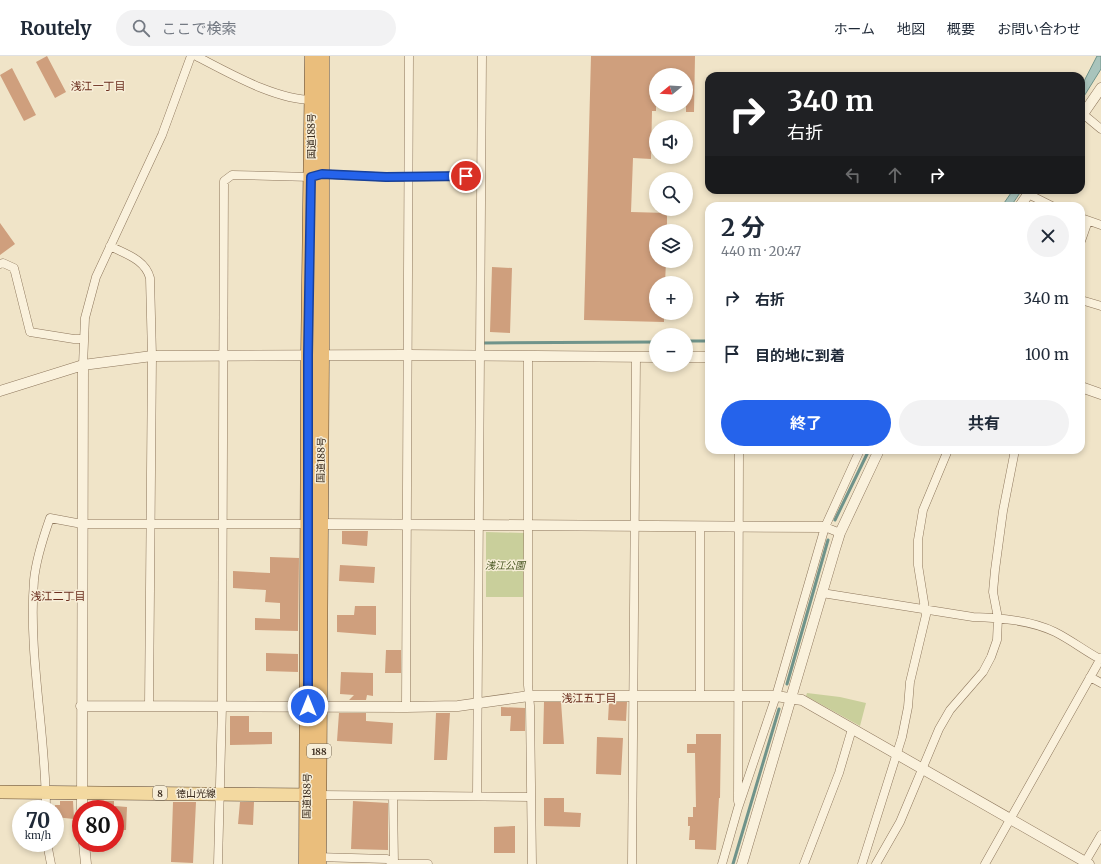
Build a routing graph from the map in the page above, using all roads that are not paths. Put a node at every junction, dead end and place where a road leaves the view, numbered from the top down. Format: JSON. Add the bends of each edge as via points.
{"nodes":[{"id":1,"x":191,"y":56,"type":"edge"},
{"id":2,"x":196,"y":56,"type":"edge"},
{"id":3,"x":312,"y":56,"type":"edge"},
{"id":4,"x":322,"y":56,"type":"edge"},
{"id":5,"x":409,"y":56,"type":"edge"},
{"id":6,"x":482,"y":56,"type":"edge"},
{"id":7,"x":1101,"y":88,"type":"edge"},
{"id":8,"x":317,"y":100,"type":"junction"},
{"id":9,"x":1085,"y":112,"type":"edge"},
{"id":10,"x":1085,"y":118,"type":"edge"},
{"id":11,"x":1101,"y":129,"type":"edge"},
{"id":12,"x":316,"y":176,"type":"junction"},
{"id":13,"x":481,"y":176,"type":"junction"},
{"id":14,"x":408,"y":177,"type":"junction"},
{"id":15,"x":1033,"y":194,"type":"edge"},
{"id":16,"x":1046,"y":202,"type":"edge"},
{"id":17,"x":1085,"y":219,"type":"edge"},
{"id":18,"x":1101,"y":225,"type":"edge"},
{"id":19,"x":110,"y":246,"type":"junction"},
{"id":20,"x":0,"y":264,"type":"edge"},
{"id":21,"x":1085,"y":301,"type":"edge"},
{"id":22,"x":1101,"y":306,"type":"edge"},
{"id":23,"x":84,"y":339,"type":"junction"},
{"id":24,"x":408,"y":354,"type":"junction"},
{"id":25,"x":223,"y":355,"type":"junction"},
{"id":26,"x":308,"y":355,"type":"junction"},
{"id":27,"x":322,"y":355,"type":"junction"},
{"id":28,"x":152,"y":356,"type":"junction"},
{"id":29,"x":481,"y":356,"type":"junction"},
{"id":30,"x":528,"y":356,"type":"junction"},
{"id":31,"x":636,"y":357,"type":"junction"},
{"id":32,"x":649,"y":357,"type":"edge"},
{"id":33,"x":693,"y":357,"type":"edge"},
{"id":34,"x":705,"y":357,"type":"edge"},
{"id":35,"x":83,"y":366,"type":"junction"},
{"id":36,"x":1085,"y":388,"type":"edge"},
{"id":37,"x":0,"y":391,"type":"edge"},
{"id":38,"x":1101,"y":394,"type":"edge"},
{"id":39,"x":739,"y":454,"type":"edge"},
{"id":40,"x":856,"y":454,"type":"edge"},
{"id":41,"x":877,"y":454,"type":"edge"},
{"id":42,"x":946,"y":454,"type":"edge"},
{"id":43,"x":1014,"y":454,"type":"edge"},
{"id":44,"x":82,"y":524,"type":"junction"},
{"id":45,"x":150,"y":524,"type":"junction"},
{"id":46,"x":223,"y":524,"type":"junction"},
{"id":47,"x":314,"y":524,"type":"junction"},
{"id":48,"x":407,"y":524,"type":"junction"},
{"id":49,"x":479,"y":524,"type":"junction"},
{"id":50,"x":528,"y":525,"type":"junction"},
{"id":51,"x":633,"y":526,"type":"junction"},
{"id":52,"x":700,"y":526,"type":"junction"},
{"id":53,"x":738,"y":526,"type":"junction"},
{"id":54,"x":825,"y":527,"type":"junction"},
{"id":55,"x":840,"y":533,"type":"junction"},
{"id":56,"x":822,"y":593,"type":"junction"},
{"id":57,"x":34,"y":595,"type":"junction"},
{"id":58,"x":83,"y":595,"type":"junction"},
{"id":59,"x":926,"y":609,"type":"junction"},
{"id":60,"x":998,"y":618,"type":"junction"},
{"id":61,"x":1101,"y":659,"type":"edge"},
{"id":62,"x":1090,"y":677,"type":"junction"},
{"id":63,"x":1101,"y":683,"type":"edge"},
{"id":64,"x":633,"y":695,"type":"junction"},
{"id":65,"x":529,"y":696,"type":"junction"},
{"id":66,"x":700,"y":696,"type":"junction"},
{"id":67,"x":738,"y":696,"type":"junction"},
{"id":68,"x":776,"y":696,"type":"junction"},
{"id":69,"x":792,"y":697,"type":"junction"},
{"id":70,"x":477,"y":702,"type":"junction"},
{"id":71,"x":81,"y":706,"type":"junction"},
{"id":72,"x":149,"y":706,"type":"junction"},
{"id":73,"x":222,"y":706,"type":"junction"},
{"id":74,"x":313,"y":706,"type":"junction"},
{"id":75,"x":406,"y":707,"type":"junction"},
{"id":76,"x":852,"y":729,"type":"junction"},
{"id":77,"x":896,"y":754,"type":"junction"},
{"id":78,"x":923,"y":769,"type":"junction"},
{"id":79,"x":0,"y":792,"type":"edge"},
{"id":80,"x":47,"y":792,"type":"junction"},
{"id":81,"x":81,"y":792,"type":"junction"},
{"id":82,"x":220,"y":793,"type":"junction"},
{"id":83,"x":313,"y":795,"type":"junction"},
{"id":84,"x":393,"y":796,"type":"junction"},
{"id":85,"x":477,"y":796,"type":"junction"},
{"id":86,"x":530,"y":797,"type":"junction"},
{"id":87,"x":47,"y":800,"type":"edge"},
{"id":88,"x":81,"y":800,"type":"edge"},
{"id":89,"x":738,"y":808,"type":"junction"},
{"id":90,"x":1010,"y":819,"type":"junction"},
{"id":91,"x":1101,"y":835,"type":"edge"},
{"id":92,"x":48,"y":852,"type":"edge"},
{"id":93,"x":85,"y":852,"type":"edge"},
{"id":94,"x":313,"y":860,"type":"edge"},
{"id":95,"x":1086,"y":863,"type":"edge"},
{"id":96,"x":50,"y":864,"type":"edge"},
{"id":97,"x":86,"y":864,"type":"edge"},
{"id":98,"x":218,"y":864,"type":"edge"},
{"id":99,"x":394,"y":864,"type":"edge"},
{"id":100,"x":428,"y":864,"type":"edge"},
{"id":101,"x":532,"y":864,"type":"edge"},
{"id":102,"x":632,"y":864,"type":"edge"},
{"id":103,"x":722,"y":864,"type":"edge"},
{"id":104,"x":742,"y":864,"type":"edge"},
{"id":105,"x":804,"y":864,"type":"edge"},
{"id":106,"x":862,"y":864,"type":"edge"},
{"id":107,"x":876,"y":864,"type":"edge"},
{"id":108,"x":986,"y":864,"type":"edge"}],
"edges":[{"from":1,"to":19,"type":"street","via":[[162,135]]},
{"from":2,"to":8,"type":"street","via":[[230,75],[299,99]]},
{"from":3,"to":8,"type":"highway","name":"国道188号","number":"188"},
{"from":4,"to":8,"type":"highway","name":"国道188号","number":"188"},
{"from":5,"to":14,"type":"street"},
{"from":6,"to":13,"type":"street"},
{"from":7,"to":9,"type":"street"},
{"from":8,"to":12,"type":"highway","name":"国道188号","number":"188"},
{"from":10,"to":11,"type":"street"},
{"from":12,"to":14,"type":"street"},
{"from":12,"to":25,"type":"street","via":[[232,176],[224,181]]},
{"from":12,"to":26,"type":"highway","name":"国道188号","number":"188"},
{"from":12,"to":27,"type":"highway","name":"国道188号","number":"188"},
{"from":13,"to":14,"type":"street"},
{"from":13,"to":29,"type":"street"},
{"from":14,"to":24,"type":"street"},
{"from":15,"to":16,"type":"street"},
{"from":17,"to":18,"type":"street"},
{"from":19,"to":23,"type":"street","via":[[96,277],[84,318]]},
{"from":19,"to":28,"type":"street","via":[[140,261],[149,273]]},
{"from":20,"to":23,"type":"street","via":[[14,268],[30,332]]},
{"from":21,"to":22,"type":"street"},
{"from":23,"to":35,"type":"street"},
{"from":24,"to":27,"type":"street"},
{"from":24,"to":29,"type":"street"},
{"from":24,"to":48,"type":"street"},
{"from":25,"to":26,"type":"street"},
{"from":25,"to":28,"type":"street"},
{"from":25,"to":46,"type":"street"},
{"from":26,"to":27,"type":"street"},
{"from":26,"to":47,"type":"highway","name":"国道188号","number":"188"},
{"from":27,"to":47,"type":"highway","name":"国道188号","number":"188"},
{"from":28,"to":35,"type":"street"},
{"from":28,"to":45,"type":"street"},
{"from":29,"to":30,"type":"street"},
{"from":29,"to":49,"type":"street"},
{"from":30,"to":31,"type":"street"},
{"from":30,"to":50,"type":"street"},
{"from":31,"to":32,"type":"street"},
{"from":31,"to":51,"type":"street"},
{"from":33,"to":34,"type":"street"},
{"from":35,"to":37,"type":"street"},
{"from":35,"to":44,"type":"street"},
{"from":36,"to":38,"type":"street"},
{"from":39,"to":53,"type":"street"},
{"from":40,"to":54,"type":"street"},
{"from":41,"to":55,"type":"street"},
{"from":42,"to":59,"type":"street","via":[[924,510],[918,540],[918,565]]},
{"from":43,"to":60,"type":"street","via":[[995,570],[993,592]]},
{"from":44,"to":45,"type":"street"},
{"from":44,"to":57,"type":"street","via":[[50,518],[41,543],[34,580]]},
{"from":44,"to":58,"type":"street"},
{"from":45,"to":46,"type":"street"},
{"from":45,"to":72,"type":"street"},
{"from":46,"to":47,"type":"street"},
{"from":46,"to":73,"type":"street"},
{"from":47,"to":48,"type":"street"},
{"from":47,"to":74,"type":"highway","name":"国道188号","number":"188"},
{"from":48,"to":49,"type":"street"},
{"from":48,"to":75,"type":"street"},
{"from":49,"to":50,"type":"street"},
{"from":49,"to":70,"type":"street"},
{"from":50,"to":51,"type":"street"},
{"from":50,"to":65,"type":"street"},
{"from":51,"to":52,"type":"street"},
{"from":51,"to":64,"type":"street"},
{"from":52,"to":53,"type":"street"},
{"from":52,"to":66,"type":"street"},
{"from":53,"to":54,"type":"street"},
{"from":53,"to":67,"type":"street"},
{"from":54,"to":55,"type":"street"},
{"from":54,"to":68,"type":"street"},
{"from":55,"to":56,"type":"street"},
{"from":56,"to":59,"type":"street"},
{"from":56,"to":69,"type":"street"},
{"from":57,"to":58,"type":"street"},
{"from":57,"to":80,"type":"street","via":[[34,646]]},
{"from":58,"to":71,"type":"street"},
{"from":59,"to":60,"type":"street","via":[[973,617]]},
{"from":59,"to":77,"type":"street","via":[[910,682],[902,737]]},
{"from":60,"to":61,"type":"street","via":[[1039,626],[1055,632]]},
{"from":60,"to":78,"type":"street","via":[[997,640],[991,657],[982,672],[950,710],[939,729]]},
{"from":61,"to":62,"type":"street"},
{"from":62,"to":63,"type":"street"},
{"from":62,"to":90,"type":"street"},
{"from":64,"to":65,"type":"street"},
{"from":64,"to":66,"type":"street"},
{"from":64,"to":102,"type":"street"},
{"from":65,"to":70,"type":"street"},
{"from":65,"to":86,"type":"street"},
{"from":66,"to":67,"type":"street"},
{"from":67,"to":68,"type":"street"},
{"from":67,"to":89,"type":"street"},
{"from":68,"to":69,"type":"street"},
{"from":68,"to":89,"type":"street"},
{"from":69,"to":76,"type":"street","via":[[802,700]]},
{"from":69,"to":104,"type":"street"},
{"from":70,"to":75,"type":"street","via":[[458,706]]},
{"from":70,"to":85,"type":"street"},
{"from":71,"to":72,"type":"street"},
{"from":71,"to":81,"type":"street"},
{"from":72,"to":73,"type":"street"},
{"from":73,"to":74,"type":"street"},
{"from":73,"to":82,"type":"street"},
{"from":74,"to":75,"type":"street"},
{"from":74,"to":83,"type":"highway","name":"国道188号","number":"188"},
{"from":76,"to":77,"type":"street"},
{"from":76,"to":105,"type":"street","via":[[839,773]]},
{"from":77,"to":78,"type":"street"},
{"from":77,"to":106,"type":"street"},
{"from":78,"to":90,"type":"street"},
{"from":78,"to":107,"type":"street","via":[[900,822]]},
{"from":79,"to":80,"type":"main road","name":"徳山光線","number":"8"},
{"from":80,"to":81,"type":"main road","name":"徳山光線","number":"8"},
{"from":80,"to":87,"type":"street"},
{"from":81,"to":82,"type":"main road","name":"徳山光線","number":"8"},
{"from":81,"to":88,"type":"street"},
{"from":82,"to":83,"type":"main road","name":"徳山光線","number":"8"},
{"from":82,"to":98,"type":"street"},
{"from":83,"to":84,"type":"street"},
{"from":83,"to":94,"type":"highway","name":"国道188号","number":"188"},
{"from":84,"to":85,"type":"street"},
{"from":84,"to":99,"type":"street"},
{"from":85,"to":86,"type":"street"},
{"from":86,"to":101,"type":"street"},
{"from":89,"to":103,"type":"street"},
{"from":90,"to":95,"type":"street"},
{"from":90,"to":108,"type":"street"},
{"from":91,"to":95,"type":"street"},
{"from":92,"to":96,"type":"street"},
{"from":93,"to":97,"type":"street"},
{"from":94,"to":99,"type":"street","via":[[387,859]]},
{"from":99,"to":100,"type":"street"}]}
